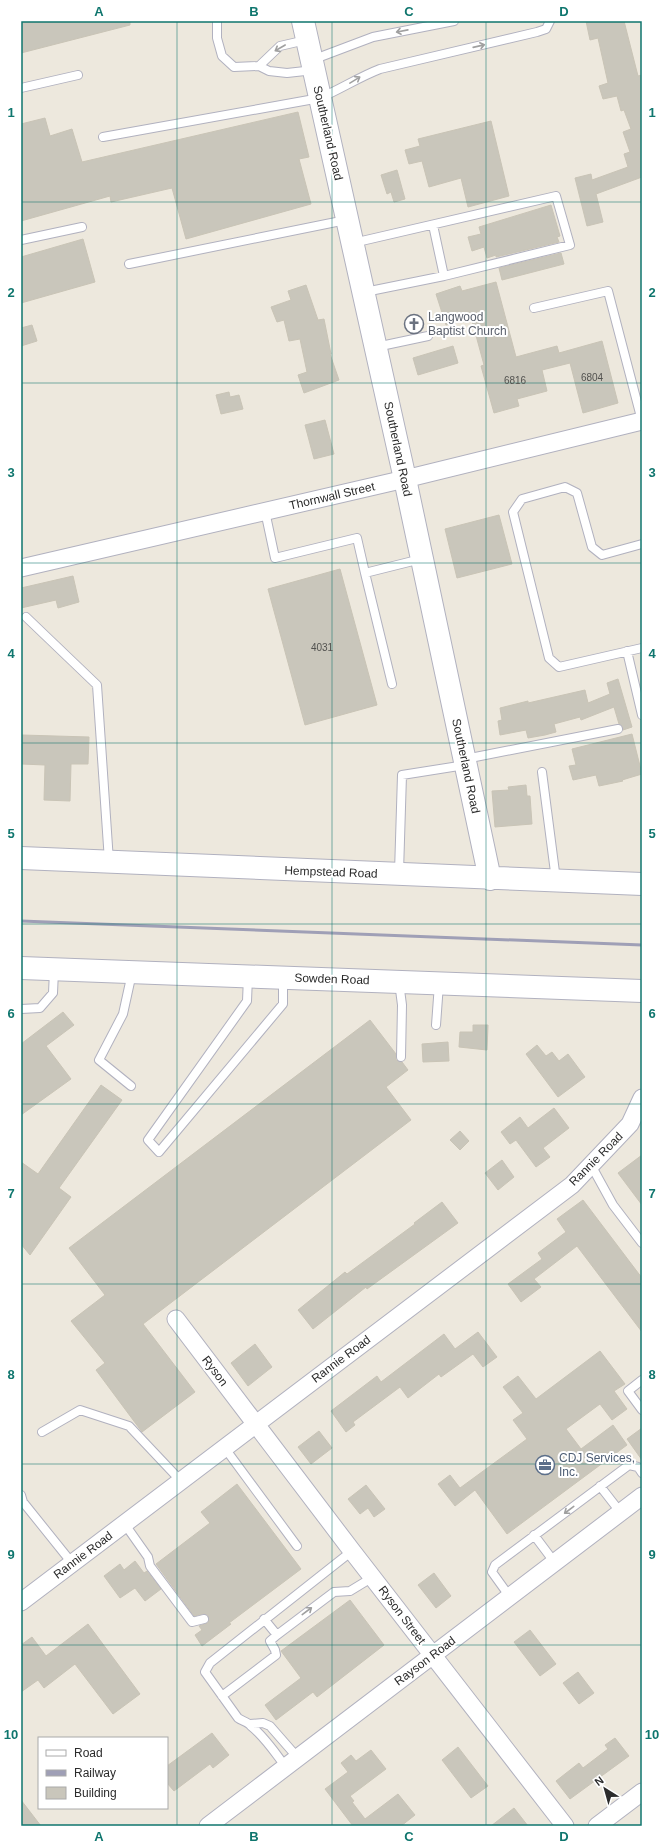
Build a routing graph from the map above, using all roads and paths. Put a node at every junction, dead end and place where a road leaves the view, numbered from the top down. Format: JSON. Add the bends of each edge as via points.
{"nodes":[{"id":1,"x":217,"y":21,"type":"edge"},
{"id":2,"x":454,"y":21,"type":"edge"},
{"id":3,"x":550,"y":21,"type":"edge"},
{"id":4,"x":309,"y":48,"type":"edge"},
{"id":5,"x":259,"y":66,"type":"junction"},
{"id":6,"x":78,"y":75,"type":"dead end"},
{"id":7,"x":21,"y":88,"type":"edge"},
{"id":8,"x":320,"y":98,"type":"junction"},
{"id":9,"x":103,"y":137,"type":"dead end"},
{"id":10,"x":347,"y":220,"type":"junction"},
{"id":11,"x":433,"y":225,"type":"junction"},
{"id":12,"x":82,"y":227,"type":"dead end"},
{"id":13,"x":21,"y":240,"type":"edge"},
{"id":14,"x":352,"y":244,"type":"junction"},
{"id":15,"x":129,"y":264,"type":"dead end"},
{"id":16,"x":444,"y":276,"type":"junction"},
{"id":17,"x":364,"y":292,"type":"junction"},
{"id":18,"x":534,"y":308,"type":"dead end"},
{"id":19,"x":428,"y":336,"type":"dead end"},
{"id":20,"x":376,"y":347,"type":"junction"},
{"id":21,"x":642,"y":422,"type":"edge"},
{"id":22,"x":405,"y":479,"type":"junction"},
{"id":23,"x":265,"y":511,"type":"junction"},
{"id":24,"x":642,"y":544,"type":"edge"},
{"id":25,"x":422,"y":559,"type":"junction"},
{"id":26,"x":21,"y":568,"type":"edge"},
{"id":27,"x":365,"y":573,"type":"junction"},
{"id":28,"x":26,"y":617,"type":"dead end"},
{"id":29,"x":642,"y":648,"type":"edge"},
{"id":30,"x":626,"y":651,"type":"junction"},
{"id":31,"x":392,"y":684,"type":"dead end"},
{"id":32,"x":642,"y":715,"type":"edge"},
{"id":33,"x":618,"y":728,"type":"dead end"},
{"id":34,"x":465,"y":762,"type":"junction"},
{"id":35,"x":542,"y":772,"type":"dead end"},
{"id":36,"x":21,"y":858,"type":"edge"},
{"id":37,"x":109,"y":862,"type":"junction"},
{"id":38,"x":399,"y":875,"type":"junction"},
{"id":39,"x":490,"y":879,"type":"junction"},
{"id":40,"x":556,"y":881,"type":"junction"},
{"id":41,"x":642,"y":884,"type":"edge"},
{"id":42,"x":21,"y":968,"type":"edge"},
{"id":43,"x":54,"y":970,"type":"junction"},
{"id":44,"x":133,"y":972,"type":"junction"},
{"id":45,"x":248,"y":976,"type":"junction"},
{"id":46,"x":284,"y":978,"type":"junction"},
{"id":47,"x":399,"y":982,"type":"junction"},
{"id":48,"x":439,"y":983,"type":"junction"},
{"id":49,"x":642,"y":991,"type":"edge"},
{"id":50,"x":21,"y":1009,"type":"edge"},
{"id":51,"x":436,"y":1025,"type":"dead end"},
{"id":52,"x":401,"y":1057,"type":"dead end"},
{"id":53,"x":132,"y":1086,"type":"dead end"},
{"id":54,"x":642,"y":1098,"type":"edge"},
{"id":55,"x":638,"y":1118,"type":"edge"},
{"id":56,"x":590,"y":1166,"type":"junction"},
{"id":57,"x":642,"y":1243,"type":"edge"},
{"id":58,"x":176,"y":1319,"type":"dead end"},
{"id":59,"x":642,"y":1380,"type":"edge"},
{"id":60,"x":642,"y":1410,"type":"edge"},
{"id":61,"x":255,"y":1424,"type":"junction"},
{"id":62,"x":42,"y":1432,"type":"dead end"},
{"id":63,"x":224,"y":1447,"type":"junction"},
{"id":64,"x":642,"y":1474,"type":"edge"},
{"id":65,"x":180,"y":1480,"type":"junction"},
{"id":66,"x":600,"y":1486,"type":"junction"},
{"id":67,"x":21,"y":1495,"type":"edge"},
{"id":68,"x":642,"y":1496,"type":"edge"},
{"id":69,"x":621,"y":1513,"type":"junction"},
{"id":70,"x":124,"y":1523,"type":"junction"},
{"id":71,"x":534,"y":1536,"type":"junction"},
{"id":72,"x":297,"y":1546,"type":"dead end"},
{"id":73,"x":352,"y":1551,"type":"junction"},
{"id":74,"x":72,"y":1563,"type":"junction"},
{"id":75,"x":555,"y":1563,"type":"junction"},
{"id":76,"x":373,"y":1577,"type":"junction"},
{"id":77,"x":510,"y":1597,"type":"junction"},
{"id":78,"x":21,"y":1602,"type":"edge"},
{"id":79,"x":204,"y":1619,"type":"dead end"},
{"id":80,"x":264,"y":1619,"type":"junction"},
{"id":81,"x":276,"y":1635,"type":"junction"},
{"id":82,"x":433,"y":1656,"type":"junction"},
{"id":83,"x":222,"y":1696,"type":"junction"},
{"id":84,"x":250,"y":1724,"type":"junction"},
{"id":85,"x":292,"y":1763,"type":"junction"},
{"id":86,"x":642,"y":1792,"type":"edge"},
{"id":87,"x":208,"y":1826,"type":"edge"},
{"id":88,"x":565,"y":1826,"type":"edge"},
{"id":89,"x":597,"y":1826,"type":"edge"}],
"edges":[{"from":1,"to":5,"type":"lane","via":[[217,38],[222,56],[234,67]]},
{"from":2,"to":4,"type":"lane","one_way":true},
{"from":8,"to":3,"type":"lane","one_way":true,"via":[[380,69],[537,32],[546,29]]},
{"from":4,"to":5,"type":"lane","one_way":true,"via":[[280,46]]},
{"from":4,"to":5,"type":"lane","via":[[287,73],[269,71]]},
{"from":4,"to":8,"type":"street","name":"Southerland Road"},
{"from":6,"to":7,"type":"lane"},
{"from":8,"to":9,"type":"lane"},
{"from":8,"to":10,"type":"street","name":"Southerland Road"},
{"from":10,"to":14,"type":"street","name":"Southerland Road"},
{"from":10,"to":15,"type":"lane"},
{"from":11,"to":14,"type":"lane"},
{"from":11,"to":16,"type":"lane"},
{"from":11,"to":16,"type":"lane","via":[[556,196],[570,245]]},
{"from":12,"to":13,"type":"lane"},
{"from":14,"to":17,"type":"street","name":"Southerland Road"},
{"from":16,"to":17,"type":"lane"},
{"from":17,"to":20,"type":"street","name":"Southerland Road"},
{"from":18,"to":21,"type":"lane","via":[[608,291]]},
{"from":19,"to":20,"type":"lane"},
{"from":20,"to":22,"type":"street","name":"Southerland Road"},
{"from":21,"to":22,"type":"street","name":"Thornwall Street"},
{"from":22,"to":23,"type":"street","name":"Thornwall Street"},
{"from":22,"to":25,"type":"street","name":"Southerland Road"},
{"from":23,"to":26,"type":"street","name":"Thornwall Street"},
{"from":23,"to":27,"type":"lane","via":[[275,558],[357,538]]},
{"from":24,"to":30,"type":"lane","via":[[602,555],[592,547],[577,493],[565,488],[522,499],[513,512],[549,658],[559,667]]},
{"from":25,"to":27,"type":"lane"},
{"from":25,"to":34,"type":"street","name":"Southerland Road"},
{"from":27,"to":31,"type":"lane"},
{"from":28,"to":37,"type":"lane","via":[[97,684]]},
{"from":29,"to":30,"type":"lane"},
{"from":30,"to":32,"type":"lane"},
{"from":33,"to":34,"type":"lane"},
{"from":34,"to":38,"type":"lane","via":[[402,775]]},
{"from":34,"to":39,"type":"street","name":"Southerland Road"},
{"from":35,"to":40,"type":"lane"},
{"from":36,"to":37,"type":"street","name":"Hempstead Road"},
{"from":37,"to":38,"type":"street","name":"Hempstead Road"},
{"from":38,"to":39,"type":"street","name":"Hempstead Road"},
{"from":39,"to":40,"type":"street","name":"Hempstead Road"},
{"from":40,"to":41,"type":"street","name":"Hempstead Road"},
{"from":42,"to":43,"type":"street","name":"Sowden Road"},
{"from":43,"to":44,"type":"street","name":"Sowden Road"},
{"from":43,"to":50,"type":"lane","via":[[53,993],[40,1008]]},
{"from":44,"to":45,"type":"street","name":"Sowden Road"},
{"from":44,"to":53,"type":"lane","via":[[122,1014],[100,1060]]},
{"from":45,"to":46,"type":"street","name":"Sowden Road"},
{"from":45,"to":46,"type":"lane","via":[[247,1001],[148,1140],[158,1152],[283,1004]]},
{"from":46,"to":47,"type":"street","name":"Sowden Road"},
{"from":47,"to":48,"type":"street","name":"Sowden Road"},
{"from":47,"to":52,"type":"lane","via":[[402,1005]]},
{"from":48,"to":49,"type":"street","name":"Sowden Road"},
{"from":48,"to":51,"type":"lane"},
{"from":54,"to":55,"type":"street","name":"Rannie Road"},
{"from":55,"to":56,"type":"street","name":"Rannie Road"},
{"from":56,"to":57,"type":"lane","via":[[613,1205]]},
{"from":56,"to":61,"type":"street","name":"Rannie Road","via":[[572,1185]]},
{"from":58,"to":61,"type":"street","name":"Ryson"},
{"from":59,"to":60,"type":"lane","via":[[628,1391]]},
{"from":61,"to":63,"type":"street","name":"Rannie Road"},
{"from":61,"to":73,"type":"street","name":"Ryson Street"},
{"from":62,"to":65,"type":"lane","via":[[80,1410],[128,1426]]},
{"from":63,"to":65,"type":"street","name":"Rannie Road"},
{"from":63,"to":72,"type":"lane"},
{"from":64,"to":66,"type":"lane","via":[[638,1467],[629,1466]]},
{"from":65,"to":70,"type":"street","name":"Rannie Road"},
{"from":66,"to":69,"type":"lane"},
{"from":66,"to":71,"type":"lane","one_way":true},
{"from":67,"to":74,"type":"lane","via":[[23,1502]]},
{"from":68,"to":69,"type":"street","name":"Rayson Road"},
{"from":69,"to":75,"type":"street","name":"Rayson Road"},
{"from":70,"to":74,"type":"street","name":"Rannie Road"},
{"from":70,"to":79,"type":"lane","via":[[148,1556],[150,1566],[192,1622]]},
{"from":71,"to":75,"type":"lane"},
{"from":71,"to":77,"type":"lane","via":[[495,1565],[492,1572]]},
{"from":73,"to":76,"type":"street","name":"Ryson Street"},
{"from":73,"to":80,"type":"lane"},
{"from":74,"to":78,"type":"street","name":"Rannie Road"},
{"from":75,"to":77,"type":"street","name":"Rayson Road"},
{"from":81,"to":76,"type":"lane","one_way":true,"via":[[334,1592],[350,1591]]},
{"from":76,"to":82,"type":"street","name":"Ryson Street"},
{"from":77,"to":82,"type":"street","name":"Rayson Road"},
{"from":80,"to":81,"type":"lane"},
{"from":80,"to":83,"type":"lane","via":[[206,1668],[206,1676]]},
{"from":81,"to":83,"type":"lane","via":[[270,1641],[276,1655]]},
{"from":82,"to":85,"type":"street","name":"Rayson Road"},
{"from":82,"to":88,"type":"street","name":"Ryson Street"},
{"from":83,"to":84,"type":"lane","via":[[238,1718]]},
{"from":84,"to":85,"type":"lane"},
{"from":84,"to":85,"type":"lane","via":[[263,1723],[270,1726]]},
{"from":85,"to":87,"type":"street","name":"Rayson Road"},
{"from":86,"to":89,"type":"street"}]}
